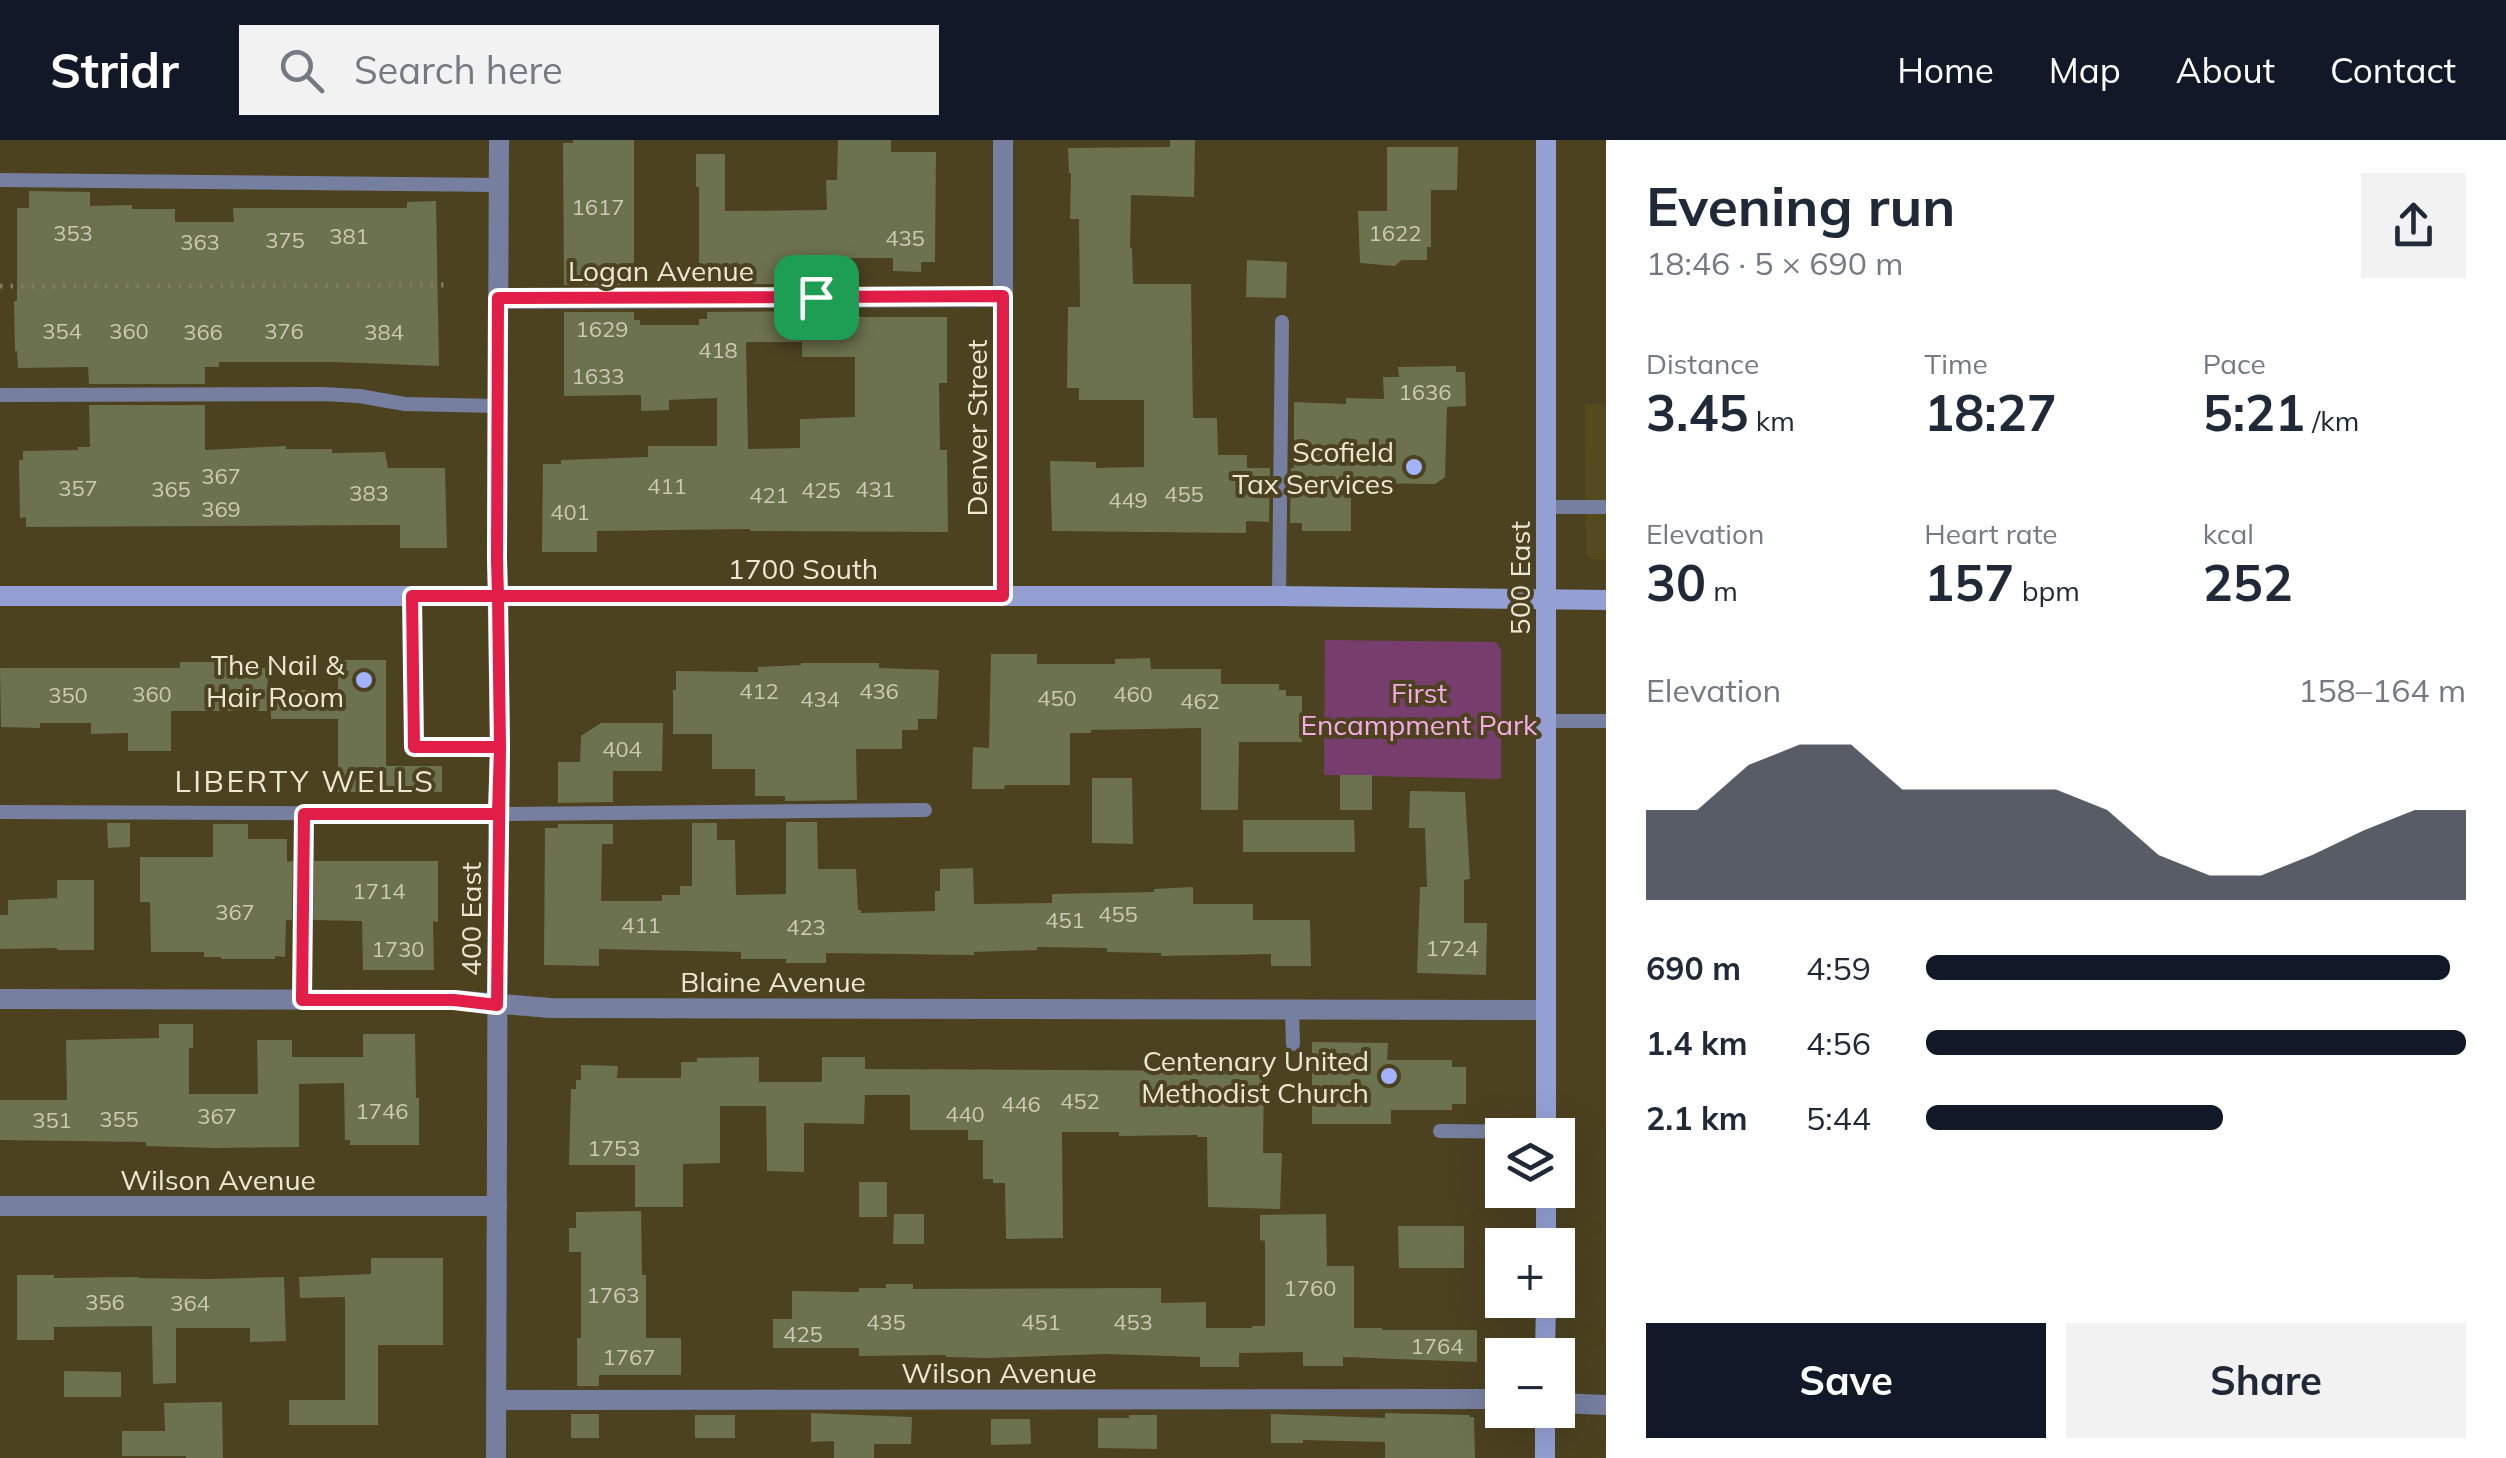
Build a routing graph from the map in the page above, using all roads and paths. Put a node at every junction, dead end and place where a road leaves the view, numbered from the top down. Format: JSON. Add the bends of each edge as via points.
{"nodes":[{"id":1,"x":499,"y":140,"type":"edge"},
{"id":2,"x":1003,"y":140,"type":"edge"},
{"id":3,"x":1546,"y":140,"type":"edge"},
{"id":4,"x":0,"y":180,"type":"edge"},
{"id":5,"x":499,"y":184,"type":"junction"},
{"id":6,"x":448,"y":285,"type":"dead end"},
{"id":7,"x":0,"y":286,"type":"edge"},
{"id":8,"x":1003,"y":296,"type":"junction"},
{"id":9,"x":498,"y":298,"type":"junction"},
{"id":10,"x":1282,"y":322,"type":"dead end"},
{"id":11,"x":0,"y":395,"type":"edge"},
{"id":12,"x":498,"y":406,"type":"junction"},
{"id":13,"x":1547,"y":507,"type":"junction"},
{"id":14,"x":1606,"y":507,"type":"edge"},
{"id":15,"x":0,"y":596,"type":"edge"},
{"id":16,"x":412,"y":596,"type":"junction"},
{"id":17,"x":498,"y":596,"type":"junction"},
{"id":18,"x":1003,"y":596,"type":"junction"},
{"id":19,"x":1279,"y":596,"type":"junction"},
{"id":20,"x":1547,"y":600,"type":"junction"},
{"id":21,"x":1606,"y":600,"type":"edge"},
{"id":22,"x":1547,"y":721,"type":"junction"},
{"id":23,"x":1606,"y":721,"type":"edge"},
{"id":24,"x":500,"y":747,"type":"junction"},
{"id":25,"x":925,"y":810,"type":"dead end"},
{"id":26,"x":0,"y":812,"type":"edge"},
{"id":27,"x":304,"y":814,"type":"junction"},
{"id":28,"x":498,"y":814,"type":"junction"},
{"id":29,"x":0,"y":999,"type":"edge"},
{"id":30,"x":302,"y":1000,"type":"junction"},
{"id":31,"x":497,"y":1005,"type":"junction"},
{"id":32,"x":1292,"y":1009,"type":"junction"},
{"id":33,"x":1546,"y":1010,"type":"junction"},
{"id":34,"x":1293,"y":1044,"type":"dead end"},
{"id":35,"x":1546,"y":1118,"type":"edge"},
{"id":36,"x":1440,"y":1131,"type":"dead end"},
{"id":37,"x":1485,"y":1132,"type":"edge"},
{"id":38,"x":0,"y":1206,"type":"edge"},
{"id":39,"x":497,"y":1206,"type":"junction"},
{"id":40,"x":1485,"y":1399,"type":"edge"},
{"id":41,"x":496,"y":1400,"type":"junction"},
{"id":42,"x":1575,"y":1404,"type":"edge"},
{"id":43,"x":1606,"y":1405,"type":"edge"},
{"id":44,"x":1545,"y":1428,"type":"edge"},
{"id":45,"x":496,"y":1458,"type":"edge"},
{"id":46,"x":1545,"y":1458,"type":"edge"}],
"edges":[{"from":1,"to":5,"type":"street","name":"400 East"},
{"from":2,"to":8,"type":"street","name":"Denver Street"},
{"from":3,"to":13,"type":"street","name":"500 East"},
{"from":4,"to":5,"type":"lane"},
{"from":5,"to":9,"type":"street","name":"400 East"},
{"from":6,"to":7,"type":"path"},
{"from":8,"to":9,"type":"street","name":"Logan Avenue"},
{"from":8,"to":18,"type":"street","name":"Denver Street"},
{"from":9,"to":12,"type":"street","name":"400 East"},
{"from":10,"to":19,"type":"lane"},
{"from":11,"to":12,"type":"lane","via":[[322,394]]},
{"from":12,"to":17,"type":"street","name":"400 East"},
{"from":13,"to":14,"type":"lane"},
{"from":13,"to":20,"type":"street","name":"500 East"},
{"from":15,"to":16,"type":"street","name":"1700 South"},
{"from":16,"to":17,"type":"street","name":"1700 South"},
{"from":16,"to":24,"type":"lane","via":[[414,747]]},
{"from":17,"to":18,"type":"street","name":"1700 South"},
{"from":17,"to":24,"type":"street","name":"400 East"},
{"from":18,"to":19,"type":"street","name":"1700 South"},
{"from":19,"to":20,"type":"street","name":"1700 South"},
{"from":20,"to":21,"type":"street","name":"1700 South"},
{"from":20,"to":22,"type":"street","name":"500 East"},
{"from":22,"to":23,"type":"lane"},
{"from":22,"to":33,"type":"street","name":"500 East"},
{"from":24,"to":28,"type":"street","name":"400 East"},
{"from":25,"to":28,"type":"lane"},
{"from":26,"to":27,"type":"lane"},
{"from":27,"to":28,"type":"lane"},
{"from":27,"to":30,"type":"lane"},
{"from":28,"to":31,"type":"street","name":"400 East"},
{"from":29,"to":30,"type":"street","name":"Blaine Avenue"},
{"from":30,"to":31,"type":"street","name":"Blaine Avenue"},
{"from":31,"to":32,"type":"street","name":"Blaine Avenue"},
{"from":31,"to":39,"type":"street","name":"400 East"},
{"from":32,"to":33,"type":"street","name":"Blaine Avenue"},
{"from":32,"to":34,"type":"lane"},
{"from":33,"to":35,"type":"street","name":"500 East"},
{"from":36,"to":37,"type":"lane"},
{"from":38,"to":39,"type":"street","name":"Wilson Avenue"},
{"from":39,"to":41,"type":"street","name":"400 East"},
{"from":40,"to":41,"type":"street","name":"Wilson Avenue"},
{"from":41,"to":45,"type":"street","name":"400 East"},
{"from":42,"to":43,"type":"street"},
{"from":44,"to":46,"type":"street"}]}
